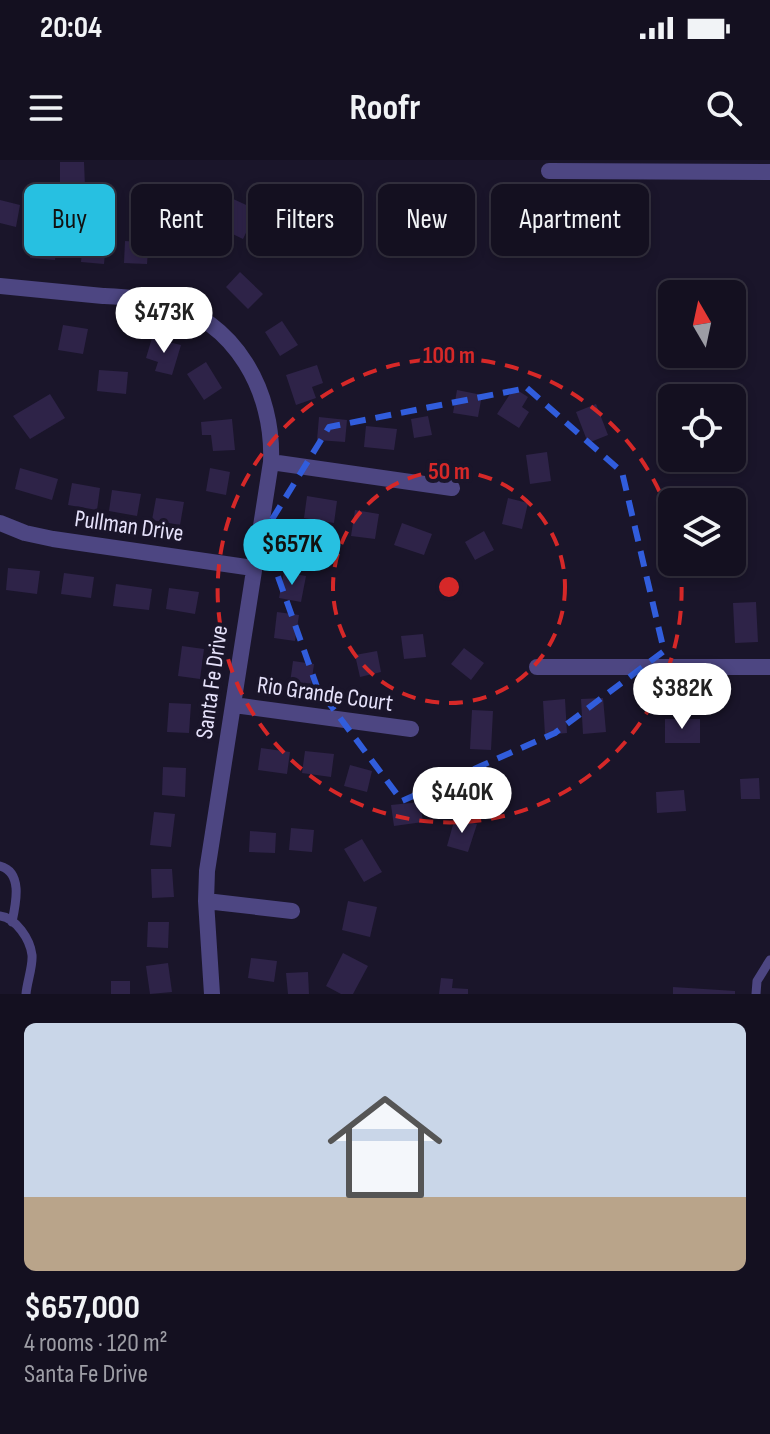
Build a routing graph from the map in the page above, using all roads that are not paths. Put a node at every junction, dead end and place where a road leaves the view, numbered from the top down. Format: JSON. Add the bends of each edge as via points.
{"nodes":[{"id":1,"x":549,"y":171,"type":"dead end"},
{"id":2,"x":770,"y":172,"type":"edge"},
{"id":3,"x":0,"y":286,"type":"edge"},
{"id":4,"x":271,"y":462,"type":"junction"},
{"id":5,"x":452,"y":488,"type":"dead end"},
{"id":6,"x":0,"y":523,"type":"edge"},
{"id":7,"x":253,"y":568,"type":"junction"},
{"id":8,"x":537,"y":667,"type":"dead end"},
{"id":9,"x":770,"y":667,"type":"edge"},
{"id":10,"x":234,"y":705,"type":"junction"},
{"id":11,"x":411,"y":729,"type":"dead end"},
{"id":12,"x":0,"y":866,"type":"edge"},
{"id":13,"x":206,"y":901,"type":"junction"},
{"id":14,"x":292,"y":911,"type":"dead end"},
{"id":15,"x":0,"y":916,"type":"edge"},
{"id":16,"x":12,"y":922,"type":"junction"},
{"id":17,"x":770,"y":960,"type":"edge"},
{"id":18,"x":26,"y":994,"type":"edge"},
{"id":19,"x":212,"y":994,"type":"edge"},
{"id":20,"x":756,"y":994,"type":"edge"}],
"edges":[{"from":1,"to":2,"type":"street"},
{"from":3,"to":4,"type":"street","name":"Santa Fe Drive","via":[[165,303],[195,316],[218,331],[258,383],[269,417]]},
{"from":4,"to":5,"type":"street"},
{"from":4,"to":7,"type":"street","name":"Santa Fe Drive"},
{"from":6,"to":7,"type":"street","name":"Pullman Drive","via":[[53,539]]},
{"from":7,"to":10,"type":"street","name":"Santa Fe Drive"},
{"from":8,"to":9,"type":"street"},
{"from":10,"to":11,"type":"street","name":"Rio Grande Court"},
{"from":10,"to":13,"type":"street","name":"Santa Fe Drive"},
{"from":12,"to":16,"type":"lane","via":[[15,876]]},
{"from":13,"to":14,"type":"street"},
{"from":13,"to":19,"type":"street","name":"Santa Fe Drive"},
{"from":15,"to":16,"type":"lane"},
{"from":16,"to":18,"type":"lane","via":[[32,955]]},
{"from":17,"to":20,"type":"lane","via":[[757,981]]}]}
